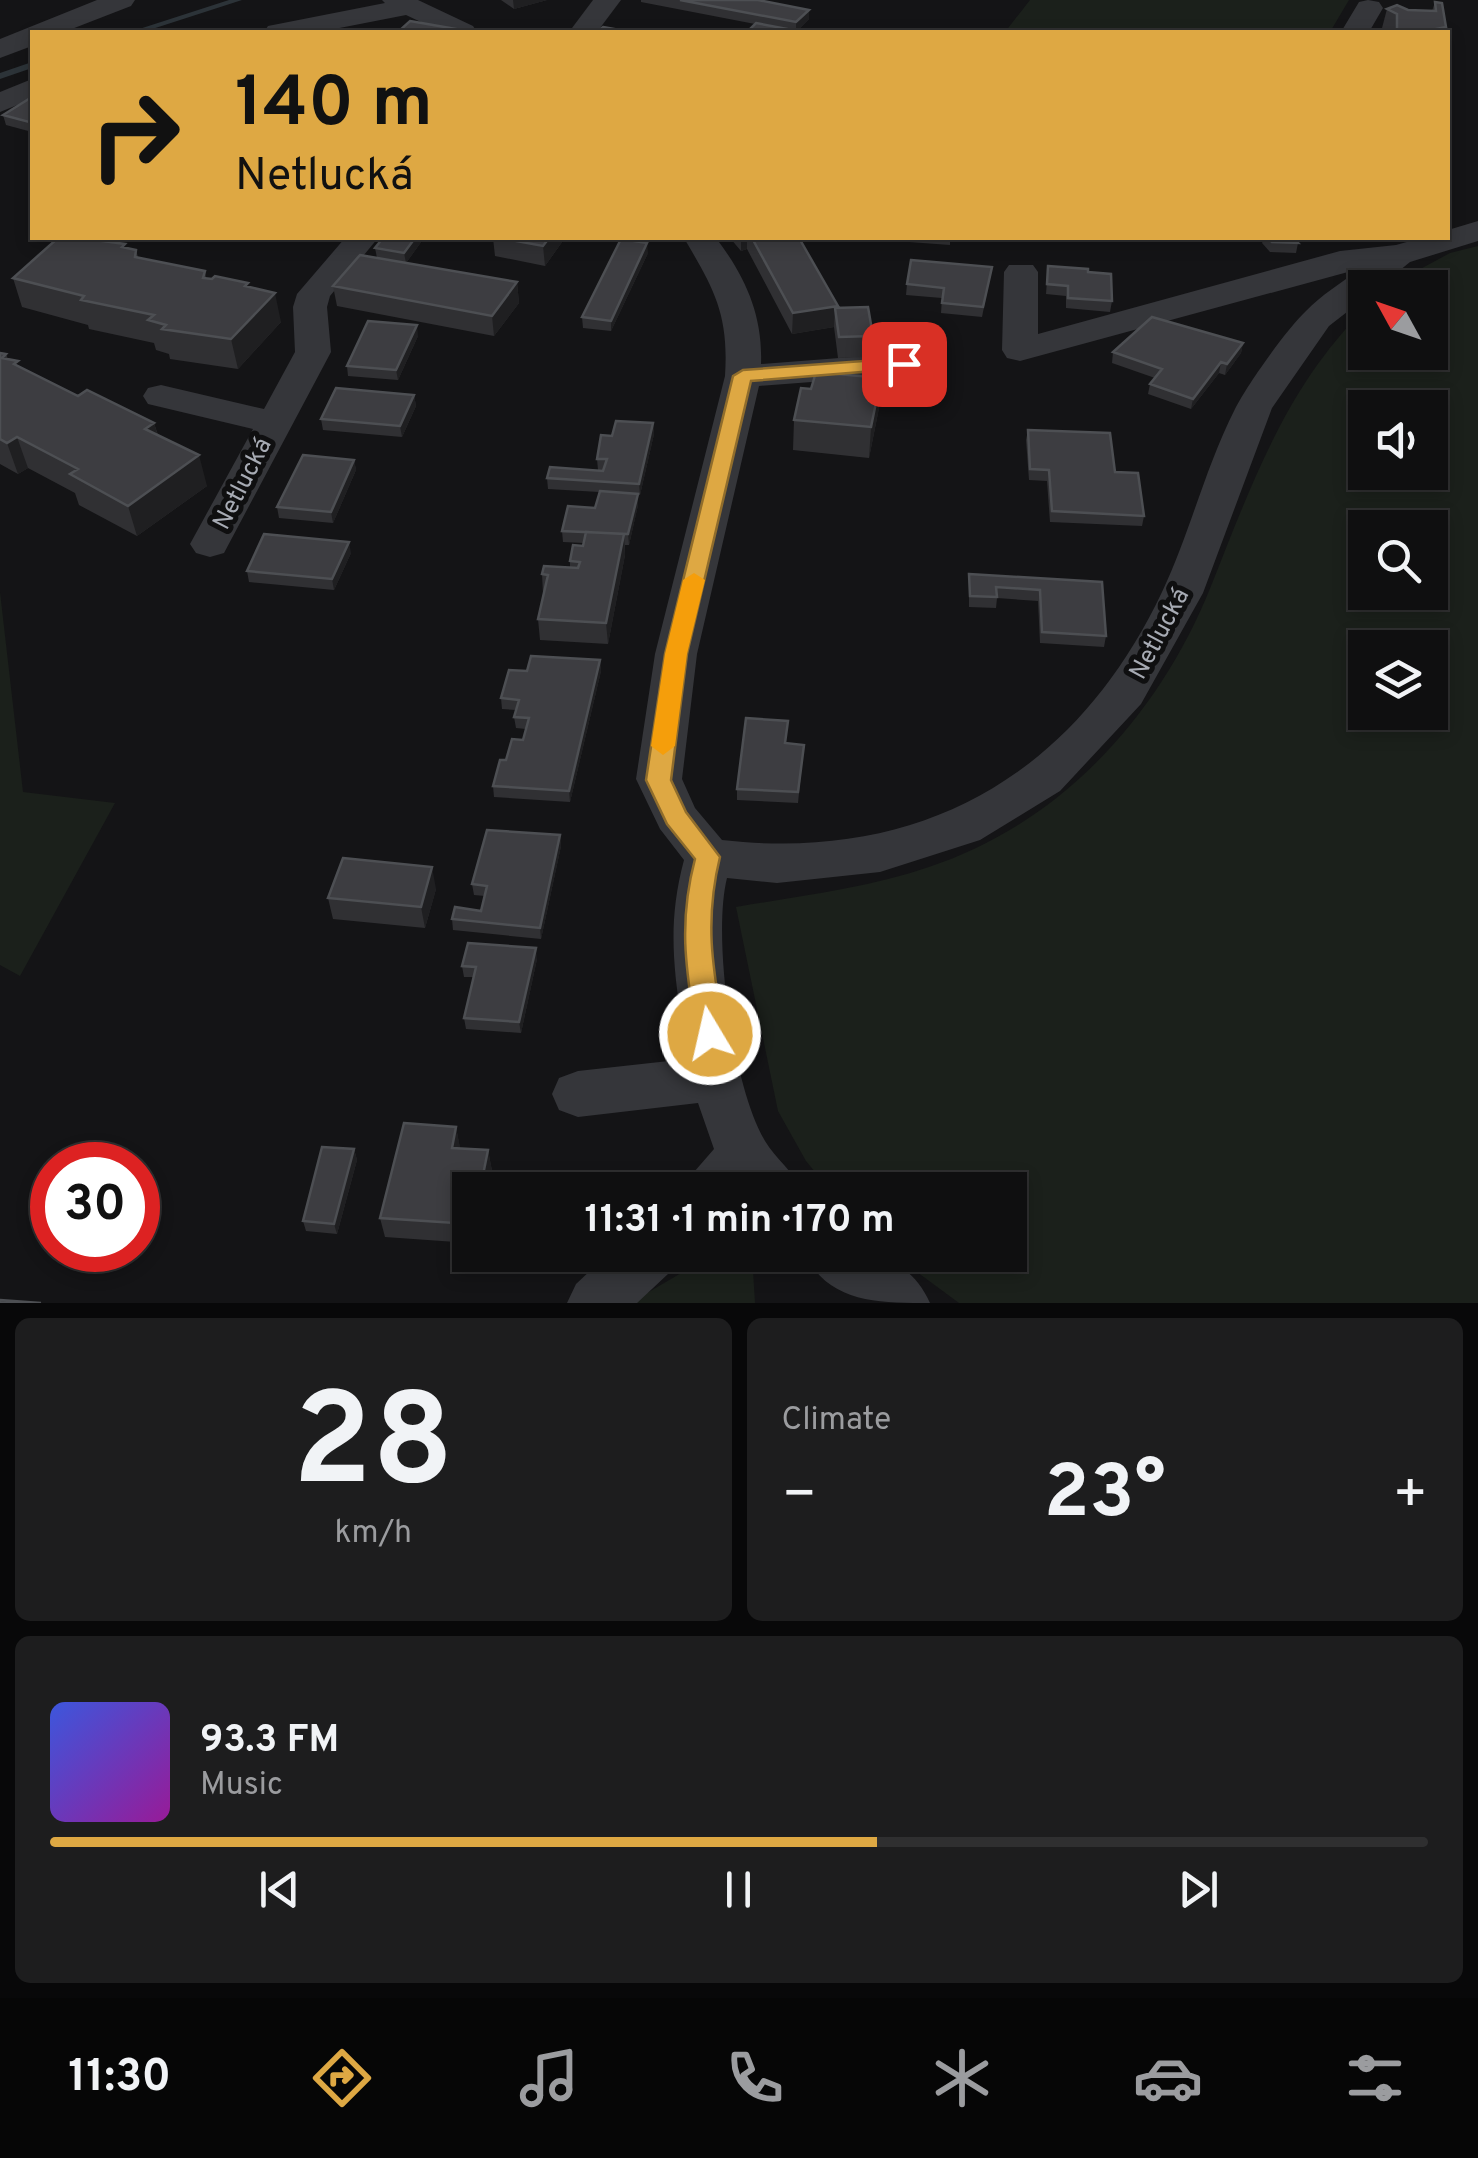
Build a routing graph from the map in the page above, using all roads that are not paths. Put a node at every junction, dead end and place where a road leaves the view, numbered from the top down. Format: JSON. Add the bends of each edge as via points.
{"nodes":[{"id":1,"x":121,"y":0,"type":"edge"},
{"id":2,"x":607,"y":0,"type":"edge"},
{"id":3,"x":401,"y":4,"type":"edge"},
{"id":4,"x":46,"y":30,"type":"edge"},
{"id":5,"x":287,"y":30,"type":"edge"},
{"id":6,"x":459,"y":30,"type":"edge"},
{"id":7,"x":584,"y":30,"type":"edge"},
{"id":8,"x":30,"y":37,"type":"edge"},
{"id":9,"x":0,"y":49,"type":"edge"},
{"id":10,"x":30,"y":89,"type":"edge"},
{"id":11,"x":0,"y":102,"type":"edge"},
{"id":12,"x":1478,"y":231,"type":"edge"},
{"id":13,"x":1450,"y":237,"type":"edge"},
{"id":14,"x":360,"y":240,"type":"edge"},
{"id":15,"x":702,"y":240,"type":"edge"},
{"id":16,"x":1420,"y":244,"type":"edge"},
{"id":17,"x":1021,"y":272,"type":"dead end"},
{"id":18,"x":904,"y":364,"type":"dead end"},
{"id":19,"x":743,"y":376,"type":"junction"},
{"id":20,"x":161,"y":396,"type":"dead end"},
{"id":21,"x":272,"y":422,"type":"junction"},
{"id":22,"x":210,"y":544,"type":"dead end"},
{"id":23,"x":708,"y":857,"type":"junction"},
{"id":24,"x":716,"y":1078,"type":"junction"},
{"id":25,"x":578,"y":1094,"type":"dead end"},
{"id":26,"x":741,"y":1172,"type":"edge"},
{"id":27,"x":630,"y":1272,"type":"edge"},
{"id":28,"x":857,"y":1272,"type":"edge"},
{"id":29,"x":596,"y":1303,"type":"edge"},
{"id":30,"x":901,"y":1303,"type":"edge"}],
"edges":[{"from":1,"to":4,"type":"street"},
{"from":2,"to":7,"type":"street"},
{"from":3,"to":5,"type":"street"},
{"from":3,"to":6,"type":"street"},
{"from":8,"to":9,"type":"street"},
{"from":10,"to":11,"type":"street"},
{"from":12,"to":13,"type":"street","name":"Netlucká"},
{"from":14,"to":21,"type":"street","name":"Netlucká","via":[[314,294],[313,352]]},
{"from":15,"to":19,"type":"street","via":[[742,309]]},
{"from":16,"to":17,"type":"street","via":[[1020,350]]},
{"from":16,"to":23,"type":"street","name":"Netlucká","via":[[1317,319],[1254,408],[1182,593],[1126,694],[1044,778],[964,827],[880,854],[776,865]]},
{"from":18,"to":19,"type":"street"},
{"from":19,"to":23,"type":"street","via":[[676,654],[658,780],[676,817]]},
{"from":20,"to":21,"type":"street","name":"Netlucká"},
{"from":21,"to":22,"type":"street","name":"Netlucká"},
{"from":23,"to":24,"type":"street","via":[[695,942]]},
{"from":24,"to":25,"type":"street"},
{"from":24,"to":26,"type":"street"},
{"from":27,"to":29,"type":"street"},
{"from":28,"to":30,"type":"street"}]}
